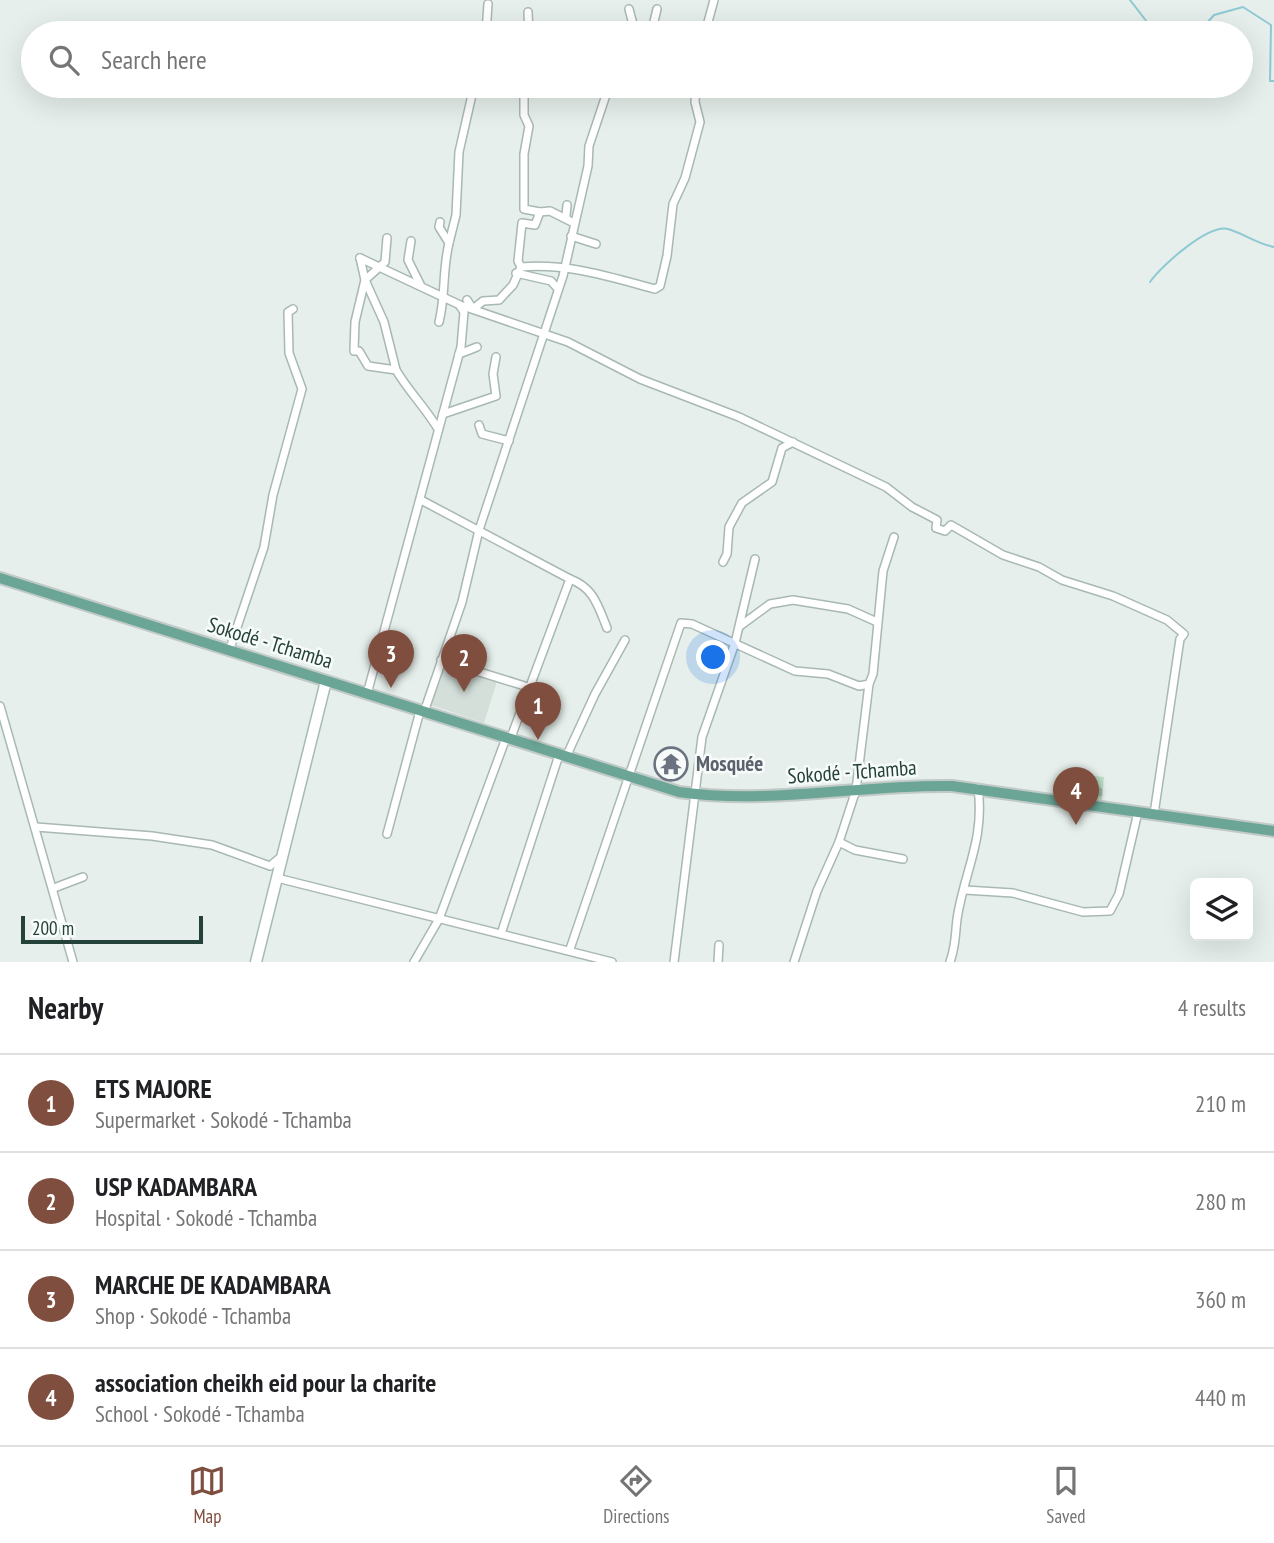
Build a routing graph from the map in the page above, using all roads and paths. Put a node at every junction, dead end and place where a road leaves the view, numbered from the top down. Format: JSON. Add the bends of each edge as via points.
{"nodes":[{"id":1,"x":714,"y":0,"type":"edge"},
{"id":2,"x":488,"y":4,"type":"dead end"},
{"id":3,"x":632,"y":9,"type":"dead end"},
{"id":4,"x":657,"y":9,"type":"dead end"},
{"id":5,"x":528,"y":12,"type":"dead end"},
{"id":6,"x":487,"y":21,"type":"edge"},
{"id":7,"x":528,"y":21,"type":"edge"},
{"id":8,"x":631,"y":21,"type":"edge"},
{"id":9,"x":654,"y":21,"type":"edge"},
{"id":10,"x":708,"y":21,"type":"edge"},
{"id":11,"x":471,"y":98,"type":"edge"},
{"id":12,"x":524,"y":98,"type":"edge"},
{"id":13,"x":605,"y":98,"type":"edge"},
{"id":14,"x":695,"y":98,"type":"edge"},
{"id":15,"x":567,"y":205,"type":"dead end"},
{"id":16,"x":524,"y":209,"type":"junction"},
{"id":17,"x":540,"y":212,"type":"junction"},
{"id":18,"x":566,"y":216,"type":"junction"},
{"id":19,"x":440,"y":222,"type":"dead end"},
{"id":20,"x":522,"y":223,"type":"junction"},
{"id":21,"x":574,"y":223,"type":"junction"},
{"id":22,"x":571,"y":236,"type":"junction"},
{"id":23,"x":387,"y":238,"type":"dead end"},
{"id":24,"x":411,"y":241,"type":"dead end"},
{"id":25,"x":449,"y":243,"type":"junction"},
{"id":26,"x":596,"y":244,"type":"dead end"},
{"id":27,"x":565,"y":268,"type":"junction"},
{"id":28,"x":377,"y":269,"type":"junction"},
{"id":29,"x":519,"y":270,"type":"junction"},
{"id":30,"x":365,"y":280,"type":"junction"},
{"id":31,"x":421,"y":285,"type":"junction"},
{"id":32,"x":558,"y":289,"type":"junction"},
{"id":33,"x":446,"y":297,"type":"junction"},
{"id":34,"x":467,"y":300,"type":"dead end"},
{"id":35,"x":460,"y":305,"type":"junction"},
{"id":36,"x":293,"y":309,"type":"dead end"},
{"id":37,"x":473,"y":309,"type":"junction"},
{"id":38,"x":439,"y":322,"type":"dead end"},
{"id":39,"x":543,"y":332,"type":"junction"},
{"id":40,"x":477,"y":348,"type":"dead end"},
{"id":41,"x":459,"y":354,"type":"junction"},
{"id":42,"x":496,"y":357,"type":"dead end"},
{"id":43,"x":396,"y":370,"type":"junction"},
{"id":44,"x":529,"y":381,"type":"junction"},
{"id":45,"x":520,"y":384,"type":"dead end"},
{"id":46,"x":516,"y":402,"type":"dead end"},
{"id":47,"x":521,"y":410,"type":"junction"},
{"id":48,"x":442,"y":415,"type":"junction"},
{"id":49,"x":479,"y":425,"type":"dead end"},
{"id":50,"x":438,"y":429,"type":"junction"},
{"id":51,"x":509,"y":441,"type":"junction"},
{"id":52,"x":793,"y":442,"type":"junction"},
{"id":53,"x":421,"y":500,"type":"junction"},
{"id":54,"x":479,"y":530,"type":"junction"},
{"id":55,"x":894,"y":537,"type":"dead end"},
{"id":56,"x":755,"y":559,"type":"dead end"},
{"id":57,"x":723,"y":562,"type":"dead end"},
{"id":58,"x":0,"y":578,"type":"edge"},
{"id":59,"x":570,"y":579,"type":"junction"},
{"id":60,"x":877,"y":622,"type":"junction"},
{"id":61,"x":740,"y":626,"type":"junction"},
{"id":62,"x":607,"y":628,"type":"dead end"},
{"id":63,"x":625,"y":640,"type":"dead end"},
{"id":64,"x":735,"y":643,"type":"junction"},
{"id":65,"x":229,"y":650,"type":"junction"},
{"id":66,"x":442,"y":660,"type":"junction"},
{"id":67,"x":327,"y":681,"type":"junction"},
{"id":68,"x":869,"y":684,"type":"junction"},
{"id":69,"x":531,"y":688,"type":"junction"},
{"id":70,"x":367,"y":694,"type":"junction"},
{"id":71,"x":0,"y":706,"type":"edge"},
{"id":72,"x":422,"y":711,"type":"junction"},
{"id":73,"x":508,"y":739,"type":"junction"},
{"id":74,"x":563,"y":756,"type":"junction"},
{"id":75,"x":628,"y":777,"type":"junction"},
{"id":76,"x":856,"y":789,"type":"junction"},
{"id":77,"x":978,"y":789,"type":"junction"},
{"id":78,"x":697,"y":794,"type":"junction"},
{"id":79,"x":1138,"y":812,"type":"junction"},
{"id":80,"x":1154,"y":814,"type":"junction"},
{"id":81,"x":36,"y":827,"type":"junction"},
{"id":82,"x":1274,"y":831,"type":"edge"},
{"id":83,"x":387,"y":834,"type":"dead end"},
{"id":84,"x":839,"y":842,"type":"junction"},
{"id":85,"x":285,"y":854,"type":"junction"},
{"id":86,"x":903,"y":859,"type":"dead end"},
{"id":87,"x":83,"y":877,"type":"dead end"},
{"id":88,"x":276,"y":878,"type":"junction"},
{"id":89,"x":54,"y":888,"type":"junction"},
{"id":90,"x":965,"y":890,"type":"junction"},
{"id":91,"x":439,"y":919,"type":"junction"},
{"id":92,"x":501,"y":934,"type":"junction"},
{"id":93,"x":719,"y":945,"type":"dead end"},
{"id":94,"x":570,"y":949,"type":"junction"},
{"id":95,"x":73,"y":962,"type":"edge"},
{"id":96,"x":256,"y":962,"type":"edge"},
{"id":97,"x":414,"y":962,"type":"edge"},
{"id":98,"x":611,"y":962,"type":"edge"},
{"id":99,"x":674,"y":962,"type":"edge"},
{"id":100,"x":718,"y":962,"type":"edge"},
{"id":101,"x":794,"y":962,"type":"edge"},
{"id":102,"x":950,"y":962,"type":"edge"}],
"edges":[{"from":1,"to":10,"type":"street"},
{"from":2,"to":6,"type":"street"},
{"from":3,"to":8,"type":"street"},
{"from":4,"to":9,"type":"street"},
{"from":5,"to":7,"type":"street"},
{"from":11,"to":25,"type":"street","via":[[459,152],[456,215]]},
{"from":12,"to":16,"type":"street","via":[[529,126]]},
{"from":13,"to":21,"type":"street","via":[[589,146]]},
{"from":14,"to":27,"type":"street","via":[[700,122],[673,204],[660,286],[655,289],[592,270]]},
{"from":15,"to":18,"type":"street"},
{"from":16,"to":17,"type":"street"},
{"from":16,"to":20,"type":"street"},
{"from":17,"to":18,"type":"street"},
{"from":17,"to":20,"type":"street","via":[[535,225]]},
{"from":18,"to":21,"type":"street"},
{"from":19,"to":25,"type":"street"},
{"from":20,"to":29,"type":"street"},
{"from":21,"to":22,"type":"street"},
{"from":22,"to":26,"type":"street"},
{"from":22,"to":27,"type":"street"},
{"from":23,"to":28,"type":"street","via":[[385,262]]},
{"from":24,"to":31,"type":"street","via":[[408,260]]},
{"from":25,"to":33,"type":"street","via":[[442,286]]},
{"from":27,"to":29,"type":"street"},
{"from":27,"to":32,"type":"street"},
{"from":28,"to":30,"type":"street"},
{"from":28,"to":30,"type":"street","via":[[360,258]]},
{"from":28,"to":31,"type":"street"},
{"from":29,"to":32,"type":"street","via":[[551,281]]},
{"from":29,"to":37,"type":"street","via":[[505,296],[483,301]]},
{"from":30,"to":43,"type":"street","via":[[384,322]]},
{"from":30,"to":43,"type":"street","via":[[354,351],[359,351],[368,366]]},
{"from":31,"to":33,"type":"street"},
{"from":32,"to":39,"type":"street"},
{"from":33,"to":35,"type":"street"},
{"from":33,"to":38,"type":"street"},
{"from":34,"to":37,"type":"street"},
{"from":35,"to":37,"type":"street"},
{"from":35,"to":41,"type":"street","via":[[464,318]]},
{"from":36,"to":65,"type":"street","via":[[288,312],[289,353],[302,389],[264,547]]},
{"from":37,"to":39,"type":"street"},
{"from":39,"to":44,"type":"street"},
{"from":39,"to":52,"type":"street","via":[[640,379]]},
{"from":40,"to":41,"type":"street"},
{"from":41,"to":48,"type":"street"},
{"from":42,"to":48,"type":"street","via":[[496,396]]},
{"from":43,"to":50,"type":"street"},
{"from":44,"to":45,"type":"street"},
{"from":44,"to":47,"type":"street"},
{"from":46,"to":47,"type":"street"},
{"from":47,"to":51,"type":"street"},
{"from":48,"to":50,"type":"street"},
{"from":49,"to":51,"type":"street","via":[[482,434]]},
{"from":50,"to":53,"type":"street"},
{"from":51,"to":54,"type":"street"},
{"from":52,"to":57,"type":"street","via":[[782,448],[772,482],[742,503],[729,527]]},
{"from":52,"to":80,"type":"street","via":[[886,487],[937,520],[936,528],[945,531],[951,525],[1003,555],[1167,620],[1184,634]]},
{"from":53,"to":54,"type":"street"},
{"from":53,"to":70,"type":"street"},
{"from":54,"to":59,"type":"street"},
{"from":54,"to":66,"type":"street"},
{"from":55,"to":60,"type":"street","via":[[883,571]]},
{"from":56,"to":61,"type":"street"},
{"from":58,"to":65,"type":"main road","name":"Sokodé - Tchamba"},
{"from":59,"to":62,"type":"street","via":[[596,598]]},
{"from":59,"to":69,"type":"street"},
{"from":60,"to":61,"type":"street","via":[[848,609],[793,600],[770,604]]},
{"from":60,"to":68,"type":"street"},
{"from":61,"to":64,"type":"street"},
{"from":63,"to":74,"type":"street"},
{"from":64,"to":68,"type":"street","via":[[795,671],[828,674],[859,686]]},
{"from":64,"to":75,"type":"street","via":[[681,623]]},
{"from":64,"to":78,"type":"street","via":[[702,737]]},
{"from":65,"to":67,"type":"main road","name":"Sokodé - Tchamba"},
{"from":66,"to":69,"type":"street"},
{"from":66,"to":72,"type":"street"},
{"from":67,"to":70,"type":"main road","name":"Sokodé - Tchamba"},
{"from":67,"to":85,"type":"main road"},
{"from":68,"to":76,"type":"street"},
{"from":69,"to":73,"type":"street"},
{"from":70,"to":72,"type":"main road","name":"Sokodé - Tchamba"},
{"from":71,"to":81,"type":"street"},
{"from":72,"to":73,"type":"main road","name":"Sokodé - Tchamba"},
{"from":72,"to":83,"type":"street"},
{"from":73,"to":74,"type":"main road","name":"Sokodé - Tchamba"},
{"from":73,"to":91,"type":"street"},
{"from":74,"to":75,"type":"main road","name":"Sokodé - Tchamba"},
{"from":74,"to":92,"type":"street"},
{"from":75,"to":78,"type":"main road","name":"Sokodé - Tchamba"},
{"from":75,"to":94,"type":"street"},
{"from":76,"to":77,"type":"main road","name":"Sokodé - Tchamba","via":[[920,785]]},
{"from":76,"to":78,"type":"main road","name":"Sokodé - Tchamba","via":[[757,797]]},
{"from":76,"to":84,"type":"street"},
{"from":77,"to":79,"type":"main road","name":"Sokodé - Tchamba"},
{"from":77,"to":90,"type":"street","via":[[975,856]]},
{"from":78,"to":99,"type":"street"},
{"from":79,"to":80,"type":"main road","name":"Sokodé - Tchamba"},
{"from":79,"to":90,"type":"street","via":[[1119,894],[1110,911],[1083,912],[1013,893]]},
{"from":80,"to":82,"type":"main road","name":"Sokodé - Tchamba"},
{"from":81,"to":85,"type":"street","via":[[212,845],[270,866]]},
{"from":81,"to":89,"type":"street"},
{"from":84,"to":86,"type":"street","via":[[855,850]]},
{"from":84,"to":101,"type":"street"},
{"from":85,"to":88,"type":"main road"},
{"from":87,"to":89,"type":"street"},
{"from":88,"to":91,"type":"street"},
{"from":88,"to":96,"type":"main road"},
{"from":89,"to":95,"type":"street"},
{"from":90,"to":102,"type":"street"},
{"from":91,"to":92,"type":"street"},
{"from":91,"to":97,"type":"street"},
{"from":92,"to":94,"type":"street"},
{"from":93,"to":100,"type":"street"},
{"from":94,"to":98,"type":"street"}]}
